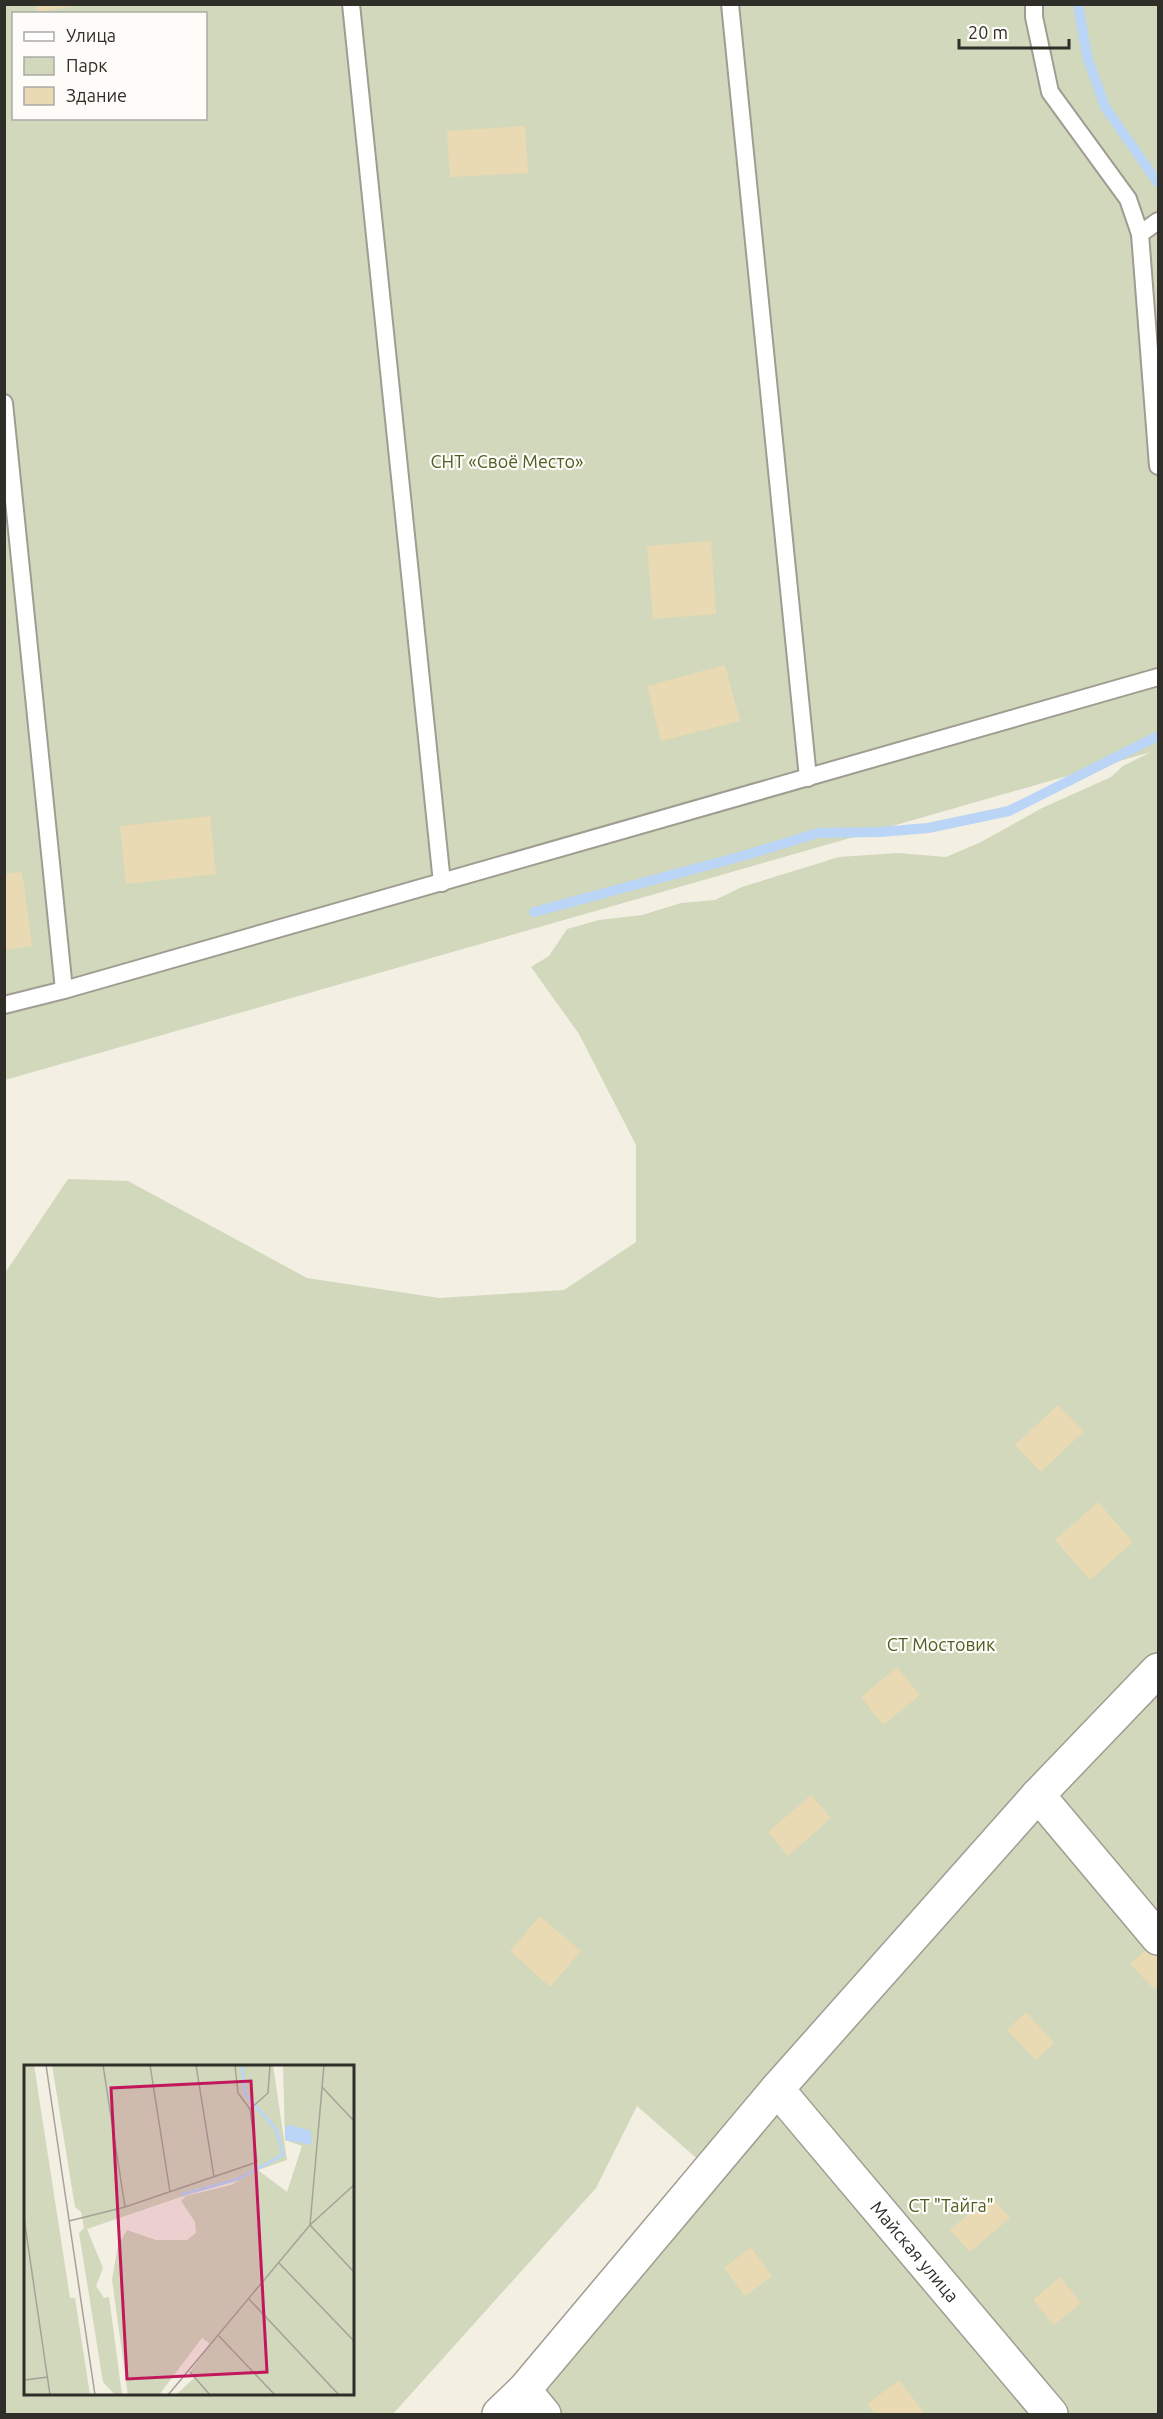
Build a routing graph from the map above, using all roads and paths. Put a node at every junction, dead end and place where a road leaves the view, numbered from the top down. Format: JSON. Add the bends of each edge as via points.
{"nodes":[{"id":1,"x":351,"y":4,"type":"edge"},
{"id":2,"x":730,"y":4,"type":"edge"},
{"id":3,"x":1034,"y":4,"type":"edge"},
{"id":4,"x":1158,"y":221,"type":"edge"},
{"id":5,"x":1140,"y":234,"type":"junction"},
{"id":6,"x":4,"y":403,"type":"edge"},
{"id":7,"x":1158,"y":466,"type":"edge"},
{"id":8,"x":1158,"y":677,"type":"edge"},
{"id":9,"x":808,"y":778,"type":"junction"},
{"id":10,"x":442,"y":883,"type":"junction"},
{"id":11,"x":64,"y":990,"type":"junction"},
{"id":12,"x":4,"y":1005,"type":"edge"},
{"id":13,"x":1158,"y":1670,"type":"edge"},
{"id":14,"x":1038,"y":1795,"type":"junction"},
{"id":15,"x":1158,"y":1938,"type":"edge"},
{"id":16,"x":777,"y":2089,"type":"junction"},
{"id":17,"x":534,"y":2402,"type":"edge"},
{"id":18,"x":499,"y":2415,"type":"edge"},
{"id":19,"x":1051,"y":2415,"type":"edge"}],
"edges":[{"from":1,"to":10,"type":"lane"},
{"from":2,"to":9,"type":"lane"},
{"from":3,"to":5,"type":"lane","via":[[1050,92],[1128,200]]},
{"from":4,"to":5,"type":"lane"},
{"from":5,"to":7,"type":"lane"},
{"from":6,"to":11,"type":"lane"},
{"from":8,"to":9,"type":"lane"},
{"from":9,"to":10,"type":"lane"},
{"from":10,"to":11,"type":"lane"},
{"from":11,"to":12,"type":"lane"},
{"from":13,"to":14,"type":"street"},
{"from":14,"to":15,"type":"street"},
{"from":14,"to":16,"type":"street"},
{"from":16,"to":17,"type":"street"},
{"from":16,"to":19,"type":"street","name":"Майская улица"},
{"from":17,"to":18,"type":"street"}]}
